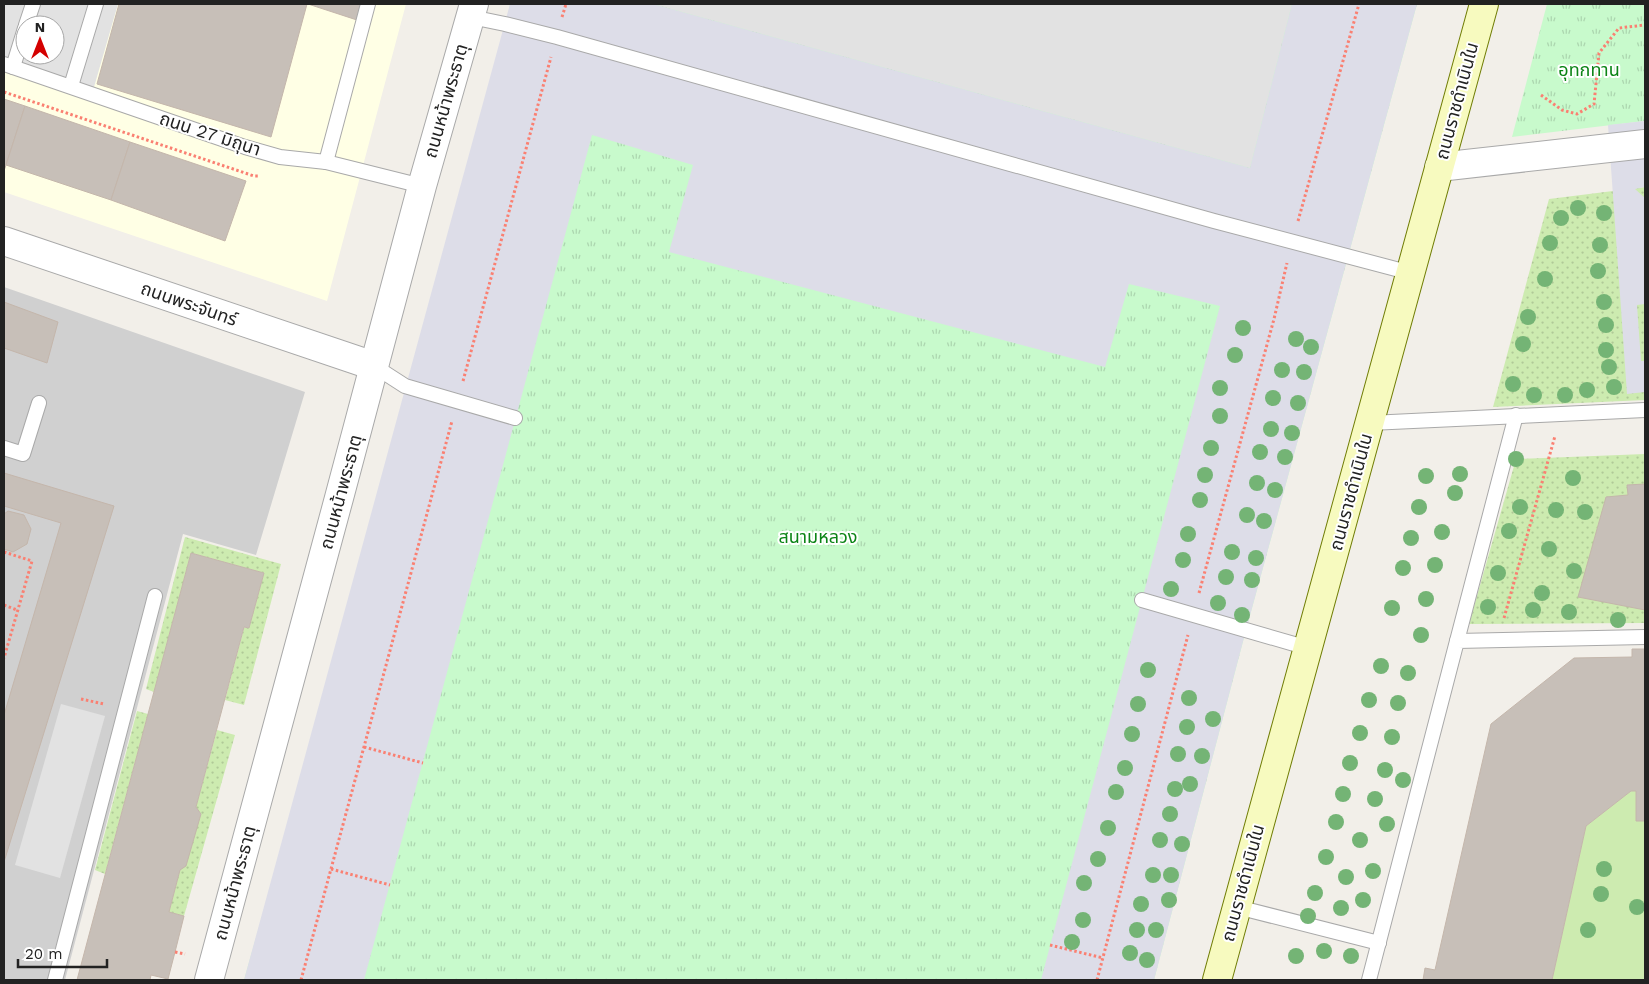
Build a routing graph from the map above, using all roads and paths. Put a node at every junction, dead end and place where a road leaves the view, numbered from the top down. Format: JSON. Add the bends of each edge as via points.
{"nodes":[{"id":1,"x":96,"y":4,"type":"edge"},
{"id":2,"x":368,"y":4,"type":"edge"},
{"id":3,"x":566,"y":4,"type":"edge"},
{"id":4,"x":1359,"y":4,"type":"edge"},
{"id":5,"x":1484,"y":4,"type":"edge"},
{"id":6,"x":472,"y":10,"type":"edge"},
{"id":7,"x":1645,"y":25,"type":"edge"},
{"id":8,"x":557,"y":37,"type":"junction"},
{"id":9,"x":15,"y":50,"type":"edge"},
{"id":10,"x":8,"y":65,"type":"edge"},
{"id":11,"x":71,"y":86,"type":"junction"},
{"id":12,"x":1541,"y":95,"type":"dead end"},
{"id":13,"x":1645,"y":144,"type":"edge"},
{"id":14,"x":326,"y":162,"type":"junction"},
{"id":15,"x":1439,"y":167,"type":"junction"},
{"id":16,"x":422,"y":186,"type":"junction"},
{"id":17,"x":4,"y":241,"type":"edge"},
{"id":18,"x":1292,"y":242,"type":"junction"},
{"id":19,"x":1411,"y":273,"type":"junction"},
{"id":20,"x":374,"y":366,"type":"junction"},
{"id":21,"x":457,"y":402,"type":"junction"},
{"id":22,"x":40,"y":403,"type":"dead end"},
{"id":23,"x":1645,"y":410,"type":"edge"},
{"id":24,"x":1561,"y":413,"type":"junction"},
{"id":25,"x":1516,"y":415,"type":"junction"},
{"id":26,"x":515,"y":418,"type":"dead end"},
{"id":27,"x":1370,"y":423,"type":"junction"},
{"id":28,"x":4,"y":448,"type":"edge"},
{"id":29,"x":4,"y":552,"type":"edge"},
{"id":30,"x":155,"y":596,"type":"dead end"},
{"id":31,"x":1142,"y":600,"type":"dead end"},
{"id":32,"x":4,"y":606,"type":"edge"},
{"id":33,"x":18,"y":610,"type":"junction"},
{"id":34,"x":1193,"y":615,"type":"junction"},
{"id":35,"x":1645,"y":637,"type":"edge"},
{"id":36,"x":1498,"y":640,"type":"junction"},
{"id":37,"x":1457,"y":641,"type":"junction"},
{"id":38,"x":1308,"y":648,"type":"junction"},
{"id":39,"x":4,"y":658,"type":"edge"},
{"id":40,"x":364,"y":747,"type":"junction"},
{"id":41,"x":423,"y":763,"type":"dead end"},
{"id":42,"x":331,"y":869,"type":"junction"},
{"id":43,"x":390,"y":885,"type":"dead end"},
{"id":44,"x":1236,"y":908,"type":"junction"},
{"id":45,"x":1379,"y":943,"type":"junction"},
{"id":46,"x":1050,"y":945,"type":"dead end"},
{"id":47,"x":175,"y":952,"type":"dead end"},
{"id":48,"x":185,"y":954,"type":"dead end"},
{"id":49,"x":1103,"y":958,"type":"junction"},
{"id":50,"x":55,"y":980,"type":"edge"},
{"id":51,"x":209,"y":980,"type":"edge"},
{"id":52,"x":301,"y":980,"type":"edge"},
{"id":53,"x":1097,"y":980,"type":"edge"},
{"id":54,"x":1217,"y":980,"type":"edge"},
{"id":55,"x":1370,"y":980,"type":"edge"}],
"edges":[{"from":1,"to":11,"type":"lane"},
{"from":2,"to":14,"type":"lane"},
{"from":3,"to":8,"type":"path"},
{"from":4,"to":18,"type":"path"},
{"from":5,"to":15,"type":"main road","name":"ถนนราชดำเนินใน"},
{"from":6,"to":8,"type":"lane","via":[[505,24]]},
{"from":6,"to":16,"type":"street","name":"ถนนหน้าพระธาตุ"},
{"from":7,"to":12,"type":"path","via":[[1619,28],[1599,53],[1594,104],[1577,114],[1562,110]]},
{"from":8,"to":18,"type":"lane"},
{"from":8,"to":21,"type":"path"},
{"from":9,"to":10,"type":"lane"},
{"from":10,"to":11,"type":"lane","name":"ถนน 27 มิถุนา"},
{"from":11,"to":14,"type":"lane","name":"ถนน 27 มิถุนา","via":[[245,147],[280,157]]},
{"from":13,"to":15,"type":"street"},
{"from":14,"to":16,"type":"lane","name":"ถนน 27 มิถุนา"},
{"from":15,"to":19,"type":"main road","name":"ถนนราชดำเนินใน"},
{"from":16,"to":20,"type":"street","name":"ถนนหน้าพระธาตุ"},
{"from":17,"to":20,"type":"street","name":"ถนนพระจันทร์"},
{"from":18,"to":19,"type":"lane"},
{"from":18,"to":34,"type":"path"},
{"from":19,"to":27,"type":"main road","name":"ถนนราชดำเนินใน"},
{"from":20,"to":21,"type":"lane","via":[[405,386]]},
{"from":20,"to":51,"type":"street","name":"ถนนหน้าพระธาตุ"},
{"from":21,"to":26,"type":"lane"},
{"from":21,"to":40,"type":"path"},
{"from":22,"to":28,"type":"lane","via":[[23,454]]},
{"from":23,"to":24,"type":"lane"},
{"from":24,"to":25,"type":"lane"},
{"from":24,"to":36,"type":"path"},
{"from":25,"to":27,"type":"lane"},
{"from":25,"to":37,"type":"lane"},
{"from":27,"to":38,"type":"main road","name":"ถนนราชดำเนินใน"},
{"from":29,"to":33,"type":"path","via":[[32,561]]},
{"from":30,"to":50,"type":"lane"},
{"from":31,"to":34,"type":"lane"},
{"from":32,"to":33,"type":"path"},
{"from":33,"to":39,"type":"path"},
{"from":34,"to":38,"type":"lane"},
{"from":34,"to":49,"type":"path"},
{"from":35,"to":36,"type":"lane"},
{"from":36,"to":37,"type":"lane"},
{"from":37,"to":45,"type":"lane"},
{"from":38,"to":44,"type":"main road","name":"ถนนราชดำเนินใน"},
{"from":40,"to":41,"type":"path"},
{"from":40,"to":42,"type":"path"},
{"from":42,"to":43,"type":"path"},
{"from":42,"to":52,"type":"path"},
{"from":44,"to":45,"type":"lane"},
{"from":44,"to":54,"type":"main road","name":"ถนนราชดำเนินใน"},
{"from":45,"to":55,"type":"lane"},
{"from":46,"to":49,"type":"path"},
{"from":47,"to":48,"type":"path"},
{"from":49,"to":53,"type":"path"}]}
